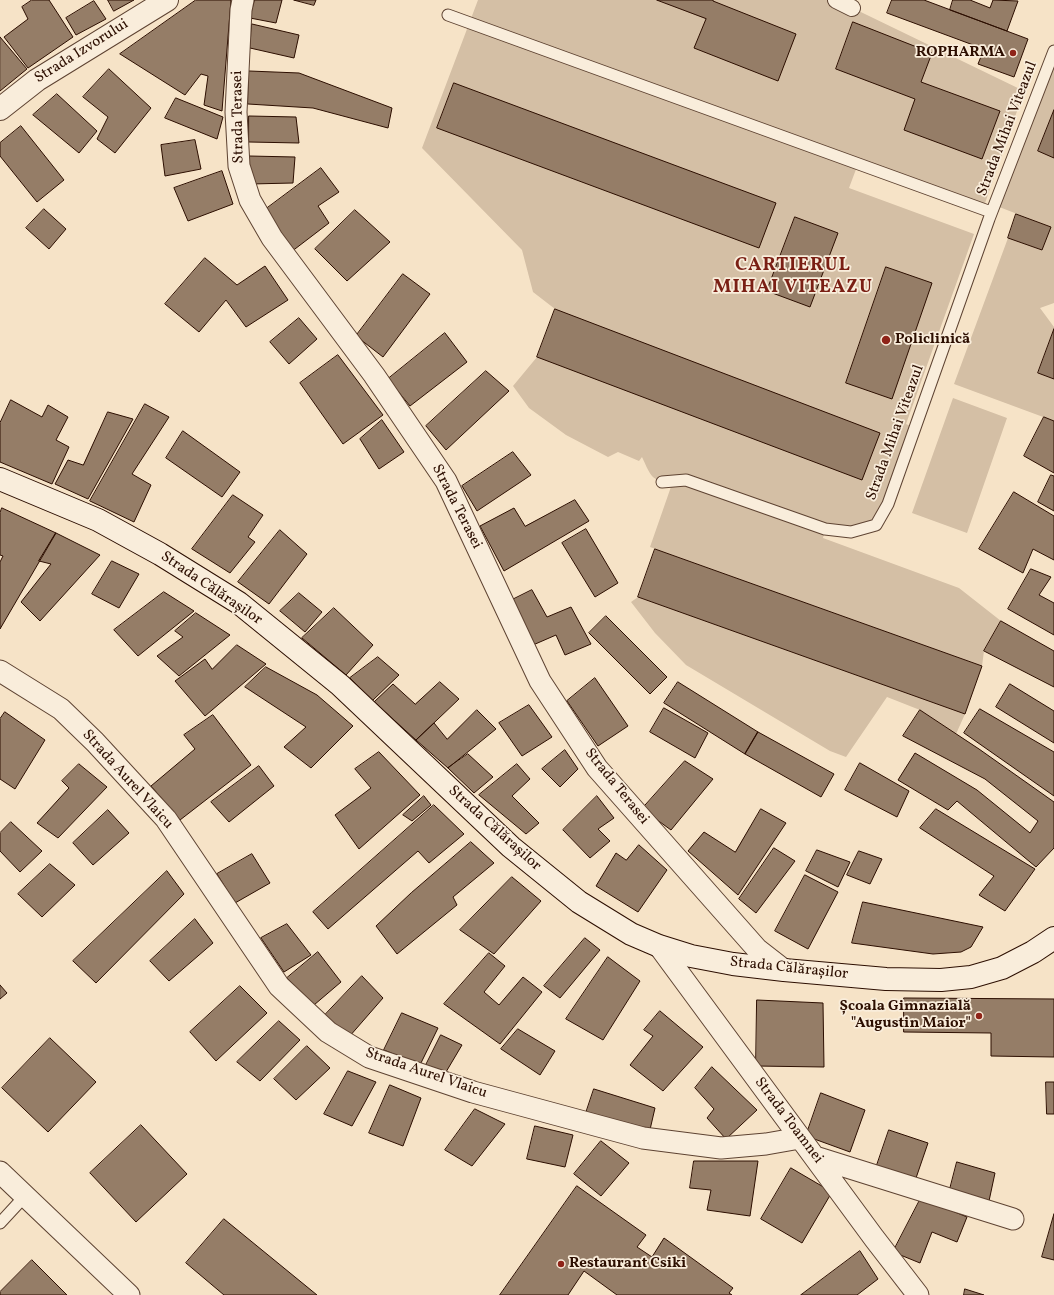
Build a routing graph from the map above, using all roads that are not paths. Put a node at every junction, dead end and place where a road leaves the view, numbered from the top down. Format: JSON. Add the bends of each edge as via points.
{"nodes":[{"id":1,"x":167,"y":0,"type":"edge"},
{"id":2,"x":243,"y":0,"type":"edge"},
{"id":3,"x":836,"y":0,"type":"edge"},
{"id":4,"x":852,"y":8,"type":"dead end"},
{"id":5,"x":448,"y":15,"type":"dead end"},
{"id":6,"x":1054,"y":51,"type":"edge"},
{"id":7,"x":0,"y":109,"type":"edge"},
{"id":8,"x":991,"y":212,"type":"junction"},
{"id":9,"x":0,"y":479,"type":"edge"},
{"id":10,"x":662,"y":482,"type":"dead end"},
{"id":11,"x":0,"y":671,"type":"edge"},
{"id":12,"x":1054,"y":938,"type":"edge"},
{"id":13,"x":659,"y":946,"type":"junction"},
{"id":14,"x":784,"y":970,"type":"junction"},
{"id":15,"x":800,"y":1138,"type":"junction"},
{"id":16,"x":815,"y":1157,"type":"junction"},
{"id":17,"x":0,"y":1172,"type":"edge"},
{"id":18,"x":25,"y":1196,"type":"junction"},
{"id":19,"x":1013,"y":1219,"type":"dead end"},
{"id":20,"x":0,"y":1223,"type":"edge"},
{"id":21,"x":129,"y":1295,"type":"edge"},
{"id":22,"x":918,"y":1295,"type":"edge"}],
"edges":[{"from":1,"to":7,"type":"main road","name":"Strada Izvorului","via":[[37,80]]},
{"from":2,"to":14,"type":"street","name":"Strada Terasei","via":[[236,112],[239,166],[250,200],[272,238],[374,375],[446,481],[540,681],[597,768],[757,948]]},
{"from":3,"to":4,"type":"street"},
{"from":5,"to":8,"type":"lane"},
{"from":6,"to":8,"type":"lane","name":"Strada Mihai Viteazul"},
{"from":8,"to":10,"type":"lane","name":"Strada Mihai Viteazul","via":[[888,504],[876,525],[851,532],[825,529],[686,480]]},
{"from":9,"to":13,"type":"main road","name":"Strada Călărașilor","via":[[98,520],[160,554],[239,603],[340,685],[518,852],[579,902],[631,934]]},
{"from":11,"to":15,"type":"street","name":"Strada Aurel Vlaicu","via":[[61,709],[95,742],[166,818],[279,986],[328,1032],[369,1057],[473,1092],[643,1138],[721,1148]]},
{"from":12,"to":14,"type":"main road","name":"Strada Călărașilor","via":[[1002,968],[971,977],[941,980],[886,979]]},
{"from":13,"to":14,"type":"main road","name":"Strada Călărașilor","via":[[733,964]]},
{"from":13,"to":15,"type":"street","name":"Strada Toamnei"},
{"from":15,"to":16,"type":"street","name":"Strada Toamnei"},
{"from":16,"to":19,"type":"street"},
{"from":16,"to":22,"type":"street","name":"Strada Toamnei"},
{"from":17,"to":18,"type":"street"},
{"from":18,"to":20,"type":"lane"},
{"from":18,"to":21,"type":"street"}]}
